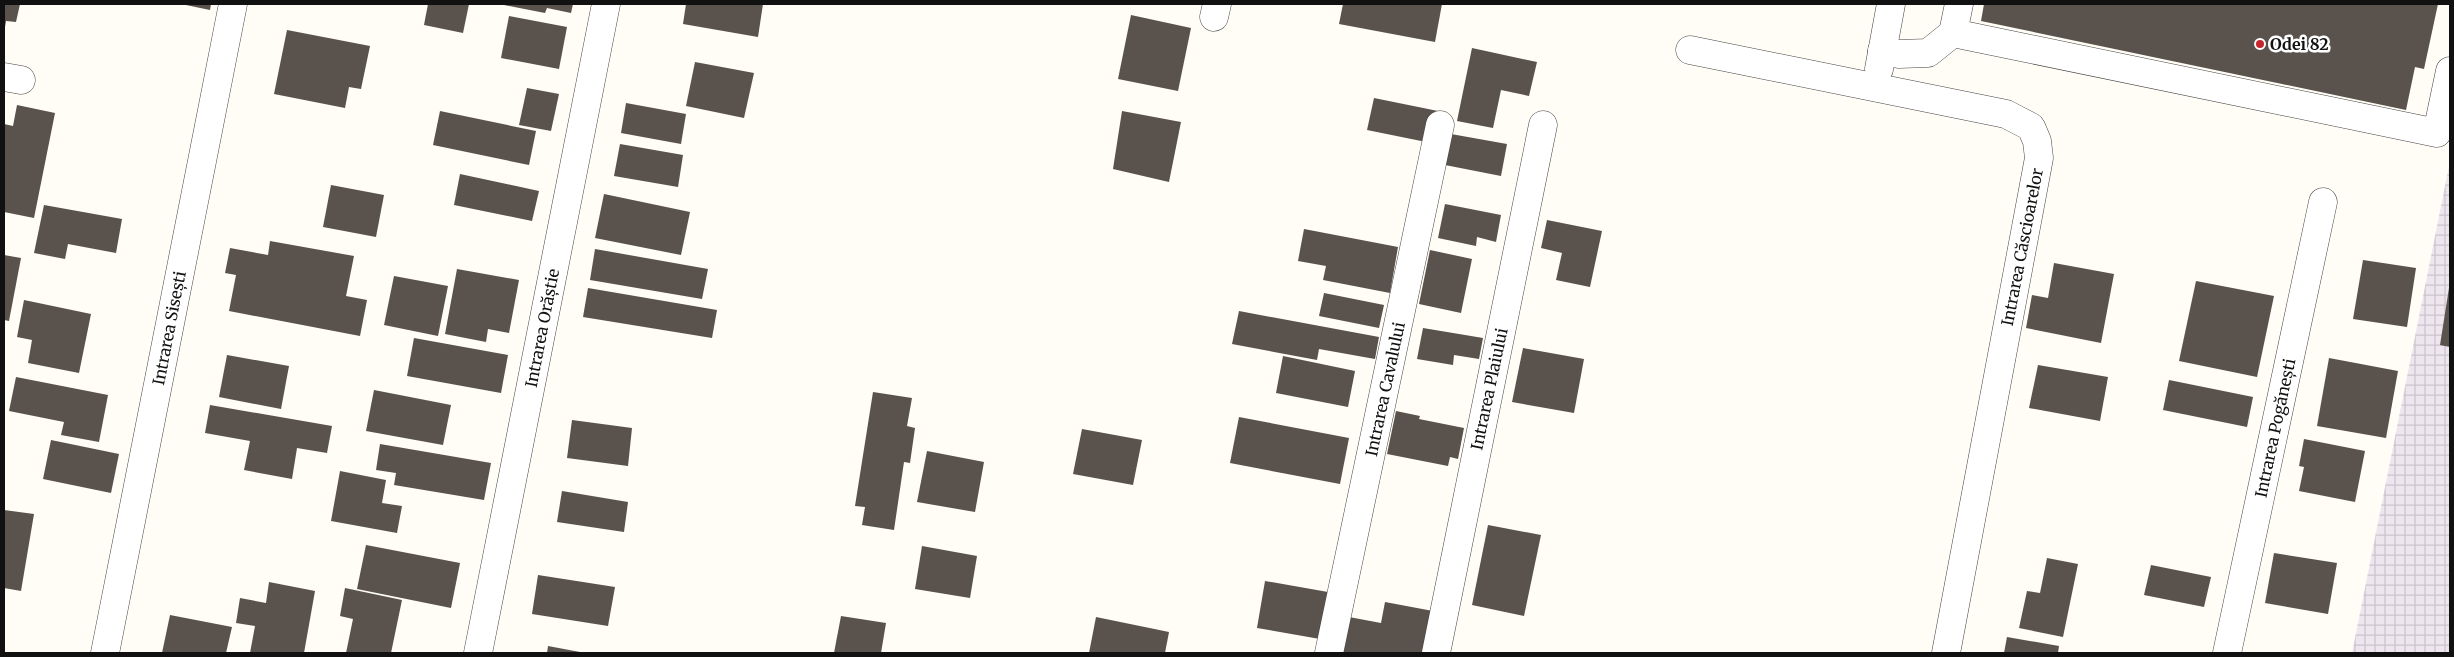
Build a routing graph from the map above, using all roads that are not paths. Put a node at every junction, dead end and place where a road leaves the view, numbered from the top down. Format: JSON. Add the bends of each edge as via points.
{"nodes":[{"id":1,"x":233,"y":4,"type":"edge"},
{"id":2,"x":606,"y":4,"type":"edge"},
{"id":3,"x":1892,"y":4,"type":"edge"},
{"id":4,"x":1959,"y":4,"type":"edge"},
{"id":5,"x":1953,"y":33,"type":"junction"},
{"id":6,"x":1690,"y":50,"type":"dead end"},
{"id":7,"x":1882,"y":51,"type":"junction"},
{"id":8,"x":2450,"y":72,"type":"edge"},
{"id":9,"x":1875,"y":87,"type":"junction"},
{"id":10,"x":1440,"y":125,"type":"dead end"},
{"id":11,"x":1543,"y":125,"type":"dead end"},
{"id":12,"x":2323,"y":202,"type":"dead end"},
{"id":13,"x":105,"y":653,"type":"edge"},
{"id":14,"x":478,"y":653,"type":"edge"},
{"id":15,"x":1329,"y":653,"type":"edge"},
{"id":16,"x":1436,"y":653,"type":"edge"},
{"id":17,"x":1946,"y":653,"type":"edge"},
{"id":18,"x":2227,"y":653,"type":"edge"}],
"edges":[{"from":1,"to":13,"type":"street","name":"Intrarea Sisești"},
{"from":2,"to":14,"type":"street","name":"Intrarea Orăștie"},
{"from":3,"to":7,"type":"street"},
{"from":4,"to":5,"type":"street"},
{"from":5,"to":7,"type":"street","via":[[1928,53]]},
{"from":5,"to":8,"type":"street","via":[[2437,133]]},
{"from":6,"to":9,"type":"street","name":"Intrarea Căscioarelor"},
{"from":7,"to":9,"type":"street"},
{"from":9,"to":17,"type":"street","name":"Intrarea Căscioarelor","via":[[2006,114],[2031,127],[2038,149],[2038,167]]},
{"from":10,"to":15,"type":"street","name":"Intrarea Cavalului"},
{"from":11,"to":16,"type":"street","name":"Intrarea Plaiului"},
{"from":12,"to":18,"type":"street","name":"Intrarea Pogănești"}]}
